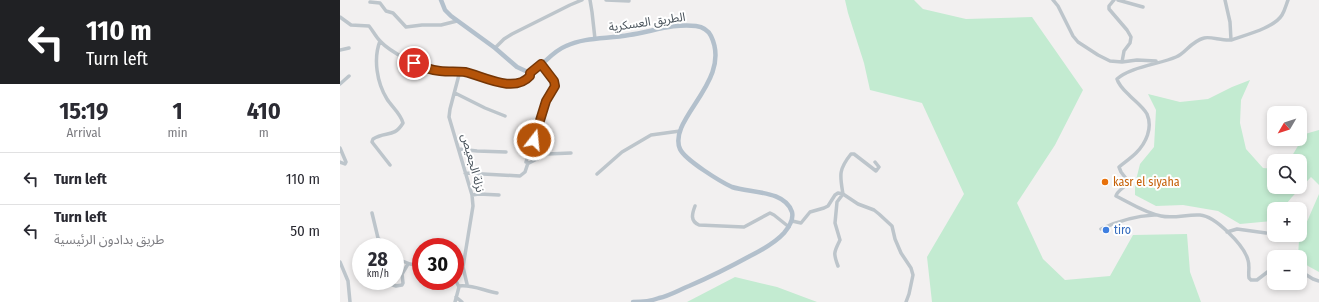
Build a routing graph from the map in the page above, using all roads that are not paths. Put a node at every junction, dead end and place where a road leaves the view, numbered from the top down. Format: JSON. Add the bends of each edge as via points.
{"nodes":[{"id":1,"x":441,"y":0,"type":"edge"},
{"id":2,"x":582,"y":0,"type":"edge"},
{"id":3,"x":590,"y":0,"type":"edge"},
{"id":4,"x":606,"y":0,"type":"edge"},
{"id":5,"x":1053,"y":0,"type":"edge"},
{"id":6,"x":1114,"y":0,"type":"edge"},
{"id":7,"x":1118,"y":0,"type":"edge"},
{"id":8,"x":1225,"y":0,"type":"edge"},
{"id":9,"x":1288,"y":0,"type":"edge"},
{"id":10,"x":629,"y":1,"type":"dead end"},
{"id":11,"x":370,"y":2,"type":"dead end"},
{"id":12,"x":1143,"y":7,"type":"dead end"},
{"id":13,"x":340,"y":17,"type":"edge"},
{"id":14,"x":457,"y":21,"type":"junction"},
{"id":15,"x":595,"y":39,"type":"junction"},
{"id":16,"x":1231,"y":40,"type":"junction"},
{"id":17,"x":380,"y":41,"type":"junction"},
{"id":18,"x":349,"y":48,"type":"dead end"},
{"id":19,"x":496,"y":48,"type":"junction"},
{"id":20,"x":340,"y":50,"type":"edge"},
{"id":21,"x":1122,"y":62,"type":"junction"},
{"id":22,"x":1159,"y":62,"type":"junction"},
{"id":23,"x":541,"y":64,"type":"junction"},
{"id":24,"x":460,"y":71,"type":"junction"},
{"id":25,"x":530,"y":73,"type":"junction"},
{"id":26,"x":349,"y":76,"type":"dead end"},
{"id":27,"x":340,"y":84,"type":"edge"},
{"id":28,"x":455,"y":93,"type":"junction"},
{"id":29,"x":505,"y":116,"type":"dead end"},
{"id":30,"x":680,"y":130,"type":"junction"},
{"id":31,"x":340,"y":148,"type":"edge"},
{"id":32,"x":459,"y":149,"type":"junction"},
{"id":33,"x":506,"y":152,"type":"dead end"},
{"id":34,"x":571,"y":152,"type":"dead end"},
{"id":35,"x":340,"y":162,"type":"edge"},
{"id":36,"x":875,"y":162,"type":"dead end"},
{"id":37,"x":528,"y":163,"type":"junction"},
{"id":38,"x":390,"y":165,"type":"dead end"},
{"id":39,"x":466,"y":173,"type":"junction"},
{"id":40,"x":597,"y":174,"type":"dead end"},
{"id":41,"x":843,"y":194,"type":"junction"},
{"id":42,"x":472,"y":195,"type":"junction"},
{"id":43,"x":499,"y":195,"type":"dead end"},
{"id":44,"x":695,"y":206,"type":"dead end"},
{"id":45,"x":372,"y":213,"type":"dead end"},
{"id":46,"x":1155,"y":215,"type":"junction"},
{"id":47,"x":792,"y":221,"type":"junction"},
{"id":48,"x":789,"y":227,"type":"junction"},
{"id":49,"x":1101,"y":229,"type":"dead end"},
{"id":50,"x":1227,"y":232,"type":"junction"},
{"id":51,"x":1266,"y":233,"type":"dead end"},
{"id":52,"x":378,"y":238,"type":"edge"},
{"id":53,"x":340,"y":262,"type":"edge"},
{"id":54,"x":404,"y":262,"type":"edge"},
{"id":55,"x":408,"y":264,"type":"junction"},
{"id":56,"x":412,"y":265,"type":"edge"},
{"id":57,"x":838,"y":266,"type":"dead end"},
{"id":58,"x":404,"y":271,"type":"edge"},
{"id":59,"x":1267,"y":272,"type":"edge"},
{"id":60,"x":1307,"y":276,"type":"edge"},
{"id":61,"x":1319,"y":281,"type":"edge"},
{"id":62,"x":467,"y":284,"type":"junction"},
{"id":63,"x":464,"y":285,"type":"edge"},
{"id":64,"x":458,"y":290,"type":"edge"},
{"id":65,"x":497,"y":292,"type":"dead end"},
{"id":66,"x":456,"y":297,"type":"junction"},
{"id":67,"x":350,"y":302,"type":"edge"},
{"id":68,"x":455,"y":302,"type":"edge"},
{"id":69,"x":462,"y":302,"type":"edge"},
{"id":70,"x":634,"y":302,"type":"edge"},
{"id":71,"x":906,"y":302,"type":"edge"}],
"edges":[{"from":1,"to":14,"type":"main road","via":[[445,10]]},
{"from":2,"to":19,"type":"street","via":[[512,34]]},
{"from":3,"to":15,"type":"street"},
{"from":4,"to":10,"type":"street"},
{"from":5,"to":21,"type":"street","via":[[1069,31],[1078,42],[1110,61]]},
{"from":6,"to":21,"type":"street","via":[[1109,9],[1131,37]]},
{"from":7,"to":12,"type":"street"},
{"from":8,"to":16,"type":"street"},
{"from":9,"to":16,"type":"street","via":[[1283,15],[1278,20]]},
{"from":11,"to":14,"type":"street","via":[[379,2],[406,27],[441,25]]},
{"from":13,"to":17,"type":"street","via":[[351,25],[370,26]]},
{"from":14,"to":19,"type":"main road"},
{"from":15,"to":23,"type":"main road","name":"الطريق العسكرية","via":[[564,46]]},
{"from":15,"to":30,"type":"main road","name":"الطريق العسكرية","via":[[684,25],[696,26],[707,31],[712,38],[715,53],[711,80]]},
{"from":16,"to":22,"type":"street","via":[[1203,38],[1190,45],[1177,57]]},
{"from":17,"to":24,"type":"street","via":[[420,66],[435,70]]},
{"from":17,"to":38,"type":"street","via":[[377,63],[382,88],[403,123],[394,133],[378,136],[372,142]]},
{"from":18,"to":20,"type":"street"},
{"from":19,"to":25,"type":"main road","via":[[517,67]]},
{"from":21,"to":22,"type":"street"},
{"from":22,"to":46,"type":"street","via":[[1123,74],[1117,79],[1122,88],[1144,110],[1149,125],[1144,145],[1120,167],[1119,170],[1128,180],[1116,196]]},
{"from":23,"to":25,"type":"main road","name":"الطريق العسكرية"},
{"from":23,"to":37,"type":"street","via":[[555,86],[546,101],[526,160]]},
{"from":24,"to":25,"type":"street","via":[[506,84],[522,82],[529,78]]},
{"from":24,"to":28,"type":"street","name":"نزلة الجعيص"},
{"from":26,"to":27,"type":"street"},
{"from":28,"to":29,"type":"street"},
{"from":28,"to":32,"type":"street","name":"نزلة الجعيص","via":[[449,117]]},
{"from":30,"to":40,"type":"street","via":[[651,135],[622,152]]},
{"from":30,"to":47,"type":"main road","name":"الطريق العسكرية","via":[[679,144],[687,157],[725,184],[781,199],[792,212]]},
{"from":31,"to":35,"type":"street","via":[[346,164]]},
{"from":32,"to":33,"type":"street"},
{"from":32,"to":39,"type":"street","name":"نزلة الجعيص"},
{"from":34,"to":37,"type":"street","via":[[547,154]]},
{"from":36,"to":41,"type":"street","via":[[879,167],[876,171],[851,154],[841,171]]},
{"from":37,"to":39,"type":"street","via":[[525,172],[520,176]]},
{"from":39,"to":42,"type":"street","name":"نزلة الجعيص"},
{"from":41,"to":47,"type":"street","via":[[835,195],[828,206],[808,213],[801,223]]},
{"from":41,"to":57,"type":"street","via":[[837,202],[835,223],[840,240],[834,251]]},
{"from":41,"to":71,"type":"street","via":[[879,214],[892,226],[900,253],[911,268],[912,275]]},
{"from":42,"to":43,"type":"street"},
{"from":42,"to":62,"type":"street","name":"نزلة الجعيص","via":[[473,209],[463,267]]},
{"from":44,"to":48,"type":"street","via":[[693,220],[699,225],[744,228],[770,214]]},
{"from":45,"to":52,"type":"street"},
{"from":46,"to":49,"type":"street","via":[[1123,220]]},
{"from":46,"to":50,"type":"street","via":[[1172,218],[1187,215],[1204,216],[1215,221]]},
{"from":47,"to":48,"type":"main road"},
{"from":48,"to":70,"type":"main road","via":[[772,243],[730,267],[659,298]]},
{"from":50,"to":51,"type":"street","via":[[1237,229]]},
{"from":50,"to":59,"type":"street","via":[[1247,256],[1249,278],[1256,280]]},
{"from":53,"to":67,"type":"street","via":[[348,281]]},
{"from":54,"to":55,"type":"street"},
{"from":55,"to":56,"type":"street"},
{"from":55,"to":58,"type":"street"},
{"from":60,"to":61,"type":"street"},
{"from":62,"to":63,"type":"street"},
{"from":62,"to":65,"type":"street"},
{"from":64,"to":66,"type":"street"},
{"from":66,"to":68,"type":"street"},
{"from":66,"to":69,"type":"street"}]}
